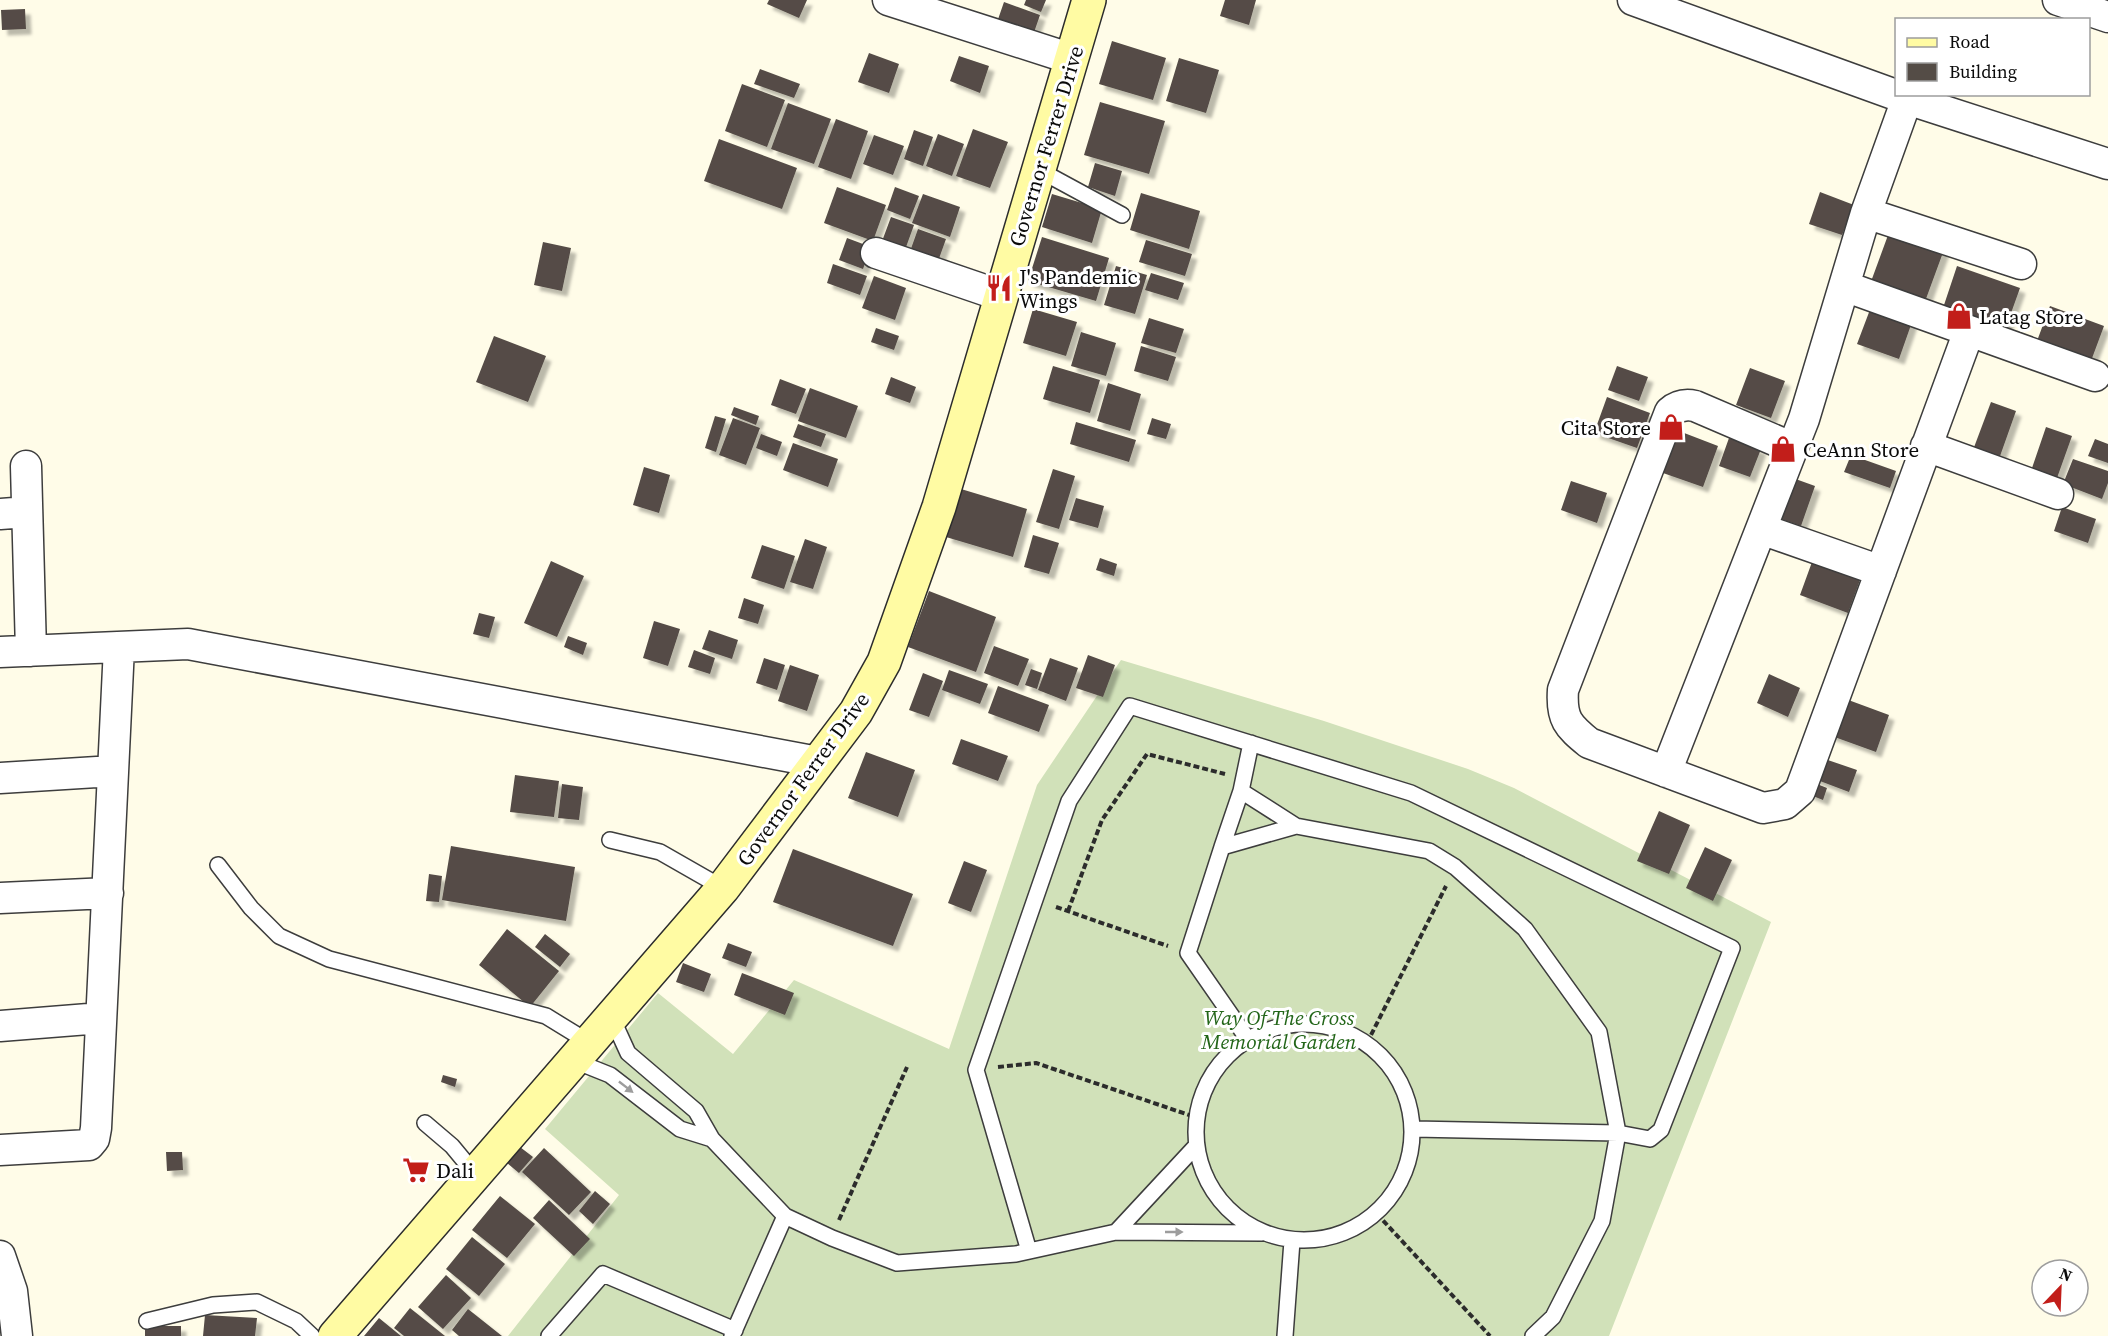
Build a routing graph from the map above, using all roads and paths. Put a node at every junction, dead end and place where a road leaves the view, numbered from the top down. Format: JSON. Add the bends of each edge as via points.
{"nodes":[{"id":1,"x":888,"y":0,"type":"edge"},
{"id":2,"x":1088,"y":0,"type":"edge"},
{"id":3,"x":1633,"y":0,"type":"edge"},
{"id":4,"x":2058,"y":0,"type":"edge"},
{"id":5,"x":2108,"y":17,"type":"edge"},
{"id":6,"x":1072,"y":59,"type":"junction"},
{"id":7,"x":1895,"y":95,"type":"edge"},
{"id":8,"x":1898,"y":96,"type":"edge"},
{"id":9,"x":1906,"y":99,"type":"junction"},
{"id":10,"x":2108,"y":164,"type":"edge"},
{"id":11,"x":1039,"y":170,"type":"junction"},
{"id":12,"x":1866,"y":213,"type":"junction"},
{"id":13,"x":1122,"y":215,"type":"dead end"},
{"id":14,"x":876,"y":253,"type":"dead end"},
{"id":15,"x":2021,"y":264,"type":"dead end"},
{"id":16,"x":1844,"y":286,"type":"junction"},
{"id":17,"x":1002,"y":296,"type":"junction"},
{"id":18,"x":1969,"y":331,"type":"junction"},
{"id":19,"x":2095,"y":376,"type":"dead end"},
{"id":20,"x":1926,"y":446,"type":"junction"},
{"id":21,"x":1793,"y":448,"type":"junction"},
{"id":22,"x":26,"y":466,"type":"dead end"},
{"id":23,"x":2058,"y":494,"type":"dead end"},
{"id":24,"x":14,"y":513,"type":"edge"},
{"id":25,"x":1761,"y":529,"type":"junction"},
{"id":26,"x":1881,"y":571,"type":"junction"},
{"id":27,"x":119,"y":647,"type":"junction"},
{"id":28,"x":31,"y":651,"type":"junction"},
{"id":29,"x":0,"y":652,"type":"edge"},
{"id":30,"x":1251,"y":743,"type":"junction"},
{"id":31,"x":818,"y":762,"type":"junction"},
{"id":32,"x":113,"y":771,"type":"junction"},
{"id":33,"x":1666,"y":772,"type":"junction"},
{"id":34,"x":0,"y":778,"type":"edge"},
{"id":35,"x":1242,"y":785,"type":"junction"},
{"id":36,"x":1296,"y":826,"type":"junction"},
{"id":37,"x":610,"y":840,"type":"dead end"},
{"id":38,"x":1222,"y":847,"type":"junction"},
{"id":39,"x":218,"y":865,"type":"dead end"},
{"id":40,"x":1455,"y":867,"type":"junction"},
{"id":41,"x":723,"y":888,"type":"junction"},
{"id":42,"x":108,"y":892,"type":"junction"},
{"id":43,"x":0,"y":898,"type":"edge"},
{"id":44,"x":1035,"y":900,"type":"junction"},
{"id":45,"x":1068,"y":911,"type":"junction"},
{"id":46,"x":1188,"y":953,"type":"junction"},
{"id":47,"x":101,"y":1018,"type":"junction"},
{"id":48,"x":612,"y":1018,"type":"junction"},
{"id":49,"x":0,"y":1026,"type":"edge"},
{"id":50,"x":1247,"y":1038,"type":"junction"},
{"id":51,"x":1367,"y":1043,"type":"junction"},
{"id":52,"x":583,"y":1052,"type":"junction"},
{"id":53,"x":907,"y":1067,"type":"dead end"},
{"id":54,"x":976,"y":1070,"type":"junction"},
{"id":55,"x":1196,"y":1117,"type":"junction"},
{"id":56,"x":425,"y":1123,"type":"dead end"},
{"id":57,"x":1414,"y":1129,"type":"junction"},
{"id":58,"x":1618,"y":1133,"type":"junction"},
{"id":59,"x":712,"y":1139,"type":"junction"},
{"id":60,"x":1196,"y":1148,"type":"junction"},
{"id":61,"x":0,"y":1150,"type":"edge"},
{"id":62,"x":476,"y":1175,"type":"junction"},
{"id":63,"x":1377,"y":1214,"type":"junction"},
{"id":64,"x":785,"y":1216,"type":"junction"},
{"id":65,"x":1116,"y":1232,"type":"junction"},
{"id":66,"x":1262,"y":1233,"type":"junction"},
{"id":67,"x":832,"y":1238,"type":"junction"},
{"id":68,"x":1292,"y":1241,"type":"junction"},
{"id":69,"x":1029,"y":1251,"type":"junction"},
{"id":70,"x":0,"y":1256,"type":"edge"},
{"id":71,"x":147,"y":1322,"type":"dead end"},
{"id":72,"x":734,"y":1333,"type":"edge"},
{"id":73,"x":17,"y":1336,"type":"edge"},
{"id":74,"x":312,"y":1336,"type":"edge"},
{"id":75,"x":335,"y":1336,"type":"edge"},
{"id":76,"x":549,"y":1336,"type":"edge"},
{"id":77,"x":1285,"y":1336,"type":"edge"},
{"id":78,"x":1490,"y":1336,"type":"edge"},
{"id":79,"x":1533,"y":1336,"type":"edge"}],
"edges":[{"from":1,"to":6,"type":"street"},
{"from":2,"to":6,"type":"main road","name":"Governor Ferrer Drive"},
{"from":3,"to":7,"type":"street"},
{"from":4,"to":5,"type":"street"},
{"from":6,"to":11,"type":"main road","name":"Governor Ferrer Drive"},
{"from":8,"to":9,"type":"street"},
{"from":9,"to":10,"type":"street"},
{"from":9,"to":12,"type":"street"},
{"from":11,"to":13,"type":"lane"},
{"from":11,"to":17,"type":"main road","name":"Governor Ferrer Drive"},
{"from":12,"to":15,"type":"street"},
{"from":12,"to":16,"type":"street"},
{"from":14,"to":17,"type":"street"},
{"from":16,"to":18,"type":"street"},
{"from":16,"to":21,"type":"street"},
{"from":17,"to":31,"type":"main road","name":"Governor Ferrer Drive","via":[[939,507],[884,662],[856,712]]},
{"from":18,"to":19,"type":"street"},
{"from":18,"to":20,"type":"street"},
{"from":20,"to":23,"type":"street"},
{"from":20,"to":26,"type":"street"},
{"from":21,"to":25,"type":"street"},
{"from":21,"to":33,"type":"street","via":[[1687,404],[1675,408],[1667,419],[1563,690],[1562,708],[1569,726],[1589,743]]},
{"from":22,"to":24,"type":"street"},
{"from":24,"to":28,"type":"street"},
{"from":25,"to":26,"type":"street"},
{"from":25,"to":33,"type":"street"},
{"from":26,"to":33,"type":"street","via":[[1800,791],[1785,804],[1764,808]]},
{"from":27,"to":28,"type":"street"},
{"from":27,"to":31,"type":"street","via":[[188,644]]},
{"from":27,"to":32,"type":"street"},
{"from":28,"to":29,"type":"street"},
{"from":30,"to":35,"type":"lane"},
{"from":30,"to":44,"type":"lane","via":[[1130,706],[1070,801]]},
{"from":30,"to":58,"type":"lane","via":[[1411,793],[1732,948],[1661,1130],[1650,1139]]},
{"from":31,"to":41,"type":"main road","name":"Governor Ferrer Drive"},
{"from":32,"to":34,"type":"street"},
{"from":32,"to":42,"type":"street"},
{"from":35,"to":36,"type":"lane"},
{"from":35,"to":38,"type":"lane"},
{"from":35,"to":45,"type":"path","via":[[1147,754],[1102,820]]},
{"from":36,"to":38,"type":"lane"},
{"from":36,"to":40,"type":"lane","via":[[1429,851]]},
{"from":37,"to":41,"type":"lane","via":[[660,852]]},
{"from":38,"to":46,"type":"lane"},
{"from":39,"to":52,"type":"lane","via":[[279,936],[329,959],[546,1017]]},
{"from":40,"to":51,"type":"path"},
{"from":40,"to":58,"type":"lane","via":[[1525,928],[1599,1032]]},
{"from":41,"to":48,"type":"main road","name":"Governor Ferrer Drive"},
{"from":42,"to":43,"type":"street"},
{"from":42,"to":47,"type":"street"},
{"from":44,"to":45,"type":"path"},
{"from":44,"to":54,"type":"lane"},
{"from":45,"to":46,"type":"path"},
{"from":46,"to":50,"type":"lane"},
{"from":47,"to":49,"type":"street"},
{"from":47,"to":61,"type":"street","via":[[94,1139],[89,1145]]},
{"from":48,"to":52,"type":"main road","name":"Governor Ferrer Drive"},
{"from":48,"to":59,"type":"lane","via":[[628,1053],[696,1111]]},
{"from":50,"to":51,"type":"lane","via":[[1264,1030],[1306,1023],[1347,1032]]},
{"from":50,"to":55,"type":"lane","via":[[1221,1060],[1203,1088]]},
{"from":51,"to":57,"type":"lane","via":[[1386,1060],[1406,1091]]},
{"from":52,"to":59,"type":"lane","one_way":true,"via":[[680,1129]]},
{"from":52,"to":62,"type":"main road","name":"Governor Ferrer Drive"},
{"from":53,"to":67,"type":"path"},
{"from":54,"to":55,"type":"path","via":[[1035,1063]]},
{"from":54,"to":69,"type":"lane"},
{"from":55,"to":60,"type":"lane"},
{"from":56,"to":62,"type":"lane","via":[[452,1146]]},
{"from":57,"to":58,"type":"lane"},
{"from":57,"to":63,"type":"lane","via":[[1406,1174]]},
{"from":58,"to":79,"type":"lane","via":[[1602,1221],[1553,1317]]},
{"from":59,"to":64,"type":"lane"},
{"from":60,"to":65,"type":"lane"},
{"from":60,"to":66,"type":"lane","via":[[1210,1188],[1230,1212]]},
{"from":62,"to":75,"type":"main road","name":"Governor Ferrer Drive"},
{"from":63,"to":68,"type":"lane","via":[[1346,1233]]},
{"from":63,"to":78,"type":"path"},
{"from":64,"to":67,"type":"lane"},
{"from":64,"to":72,"type":"lane"},
{"from":65,"to":66,"type":"lane","one_way":true},
{"from":65,"to":69,"type":"lane"},
{"from":66,"to":68,"type":"lane"},
{"from":67,"to":69,"type":"lane","via":[[897,1263]]},
{"from":68,"to":77,"type":"lane"},
{"from":70,"to":73,"type":"street","via":[[12,1291]]},
{"from":71,"to":74,"type":"lane","via":[[213,1305],[257,1302],[296,1321]]},
{"from":72,"to":76,"type":"lane","via":[[603,1274]]}]}
